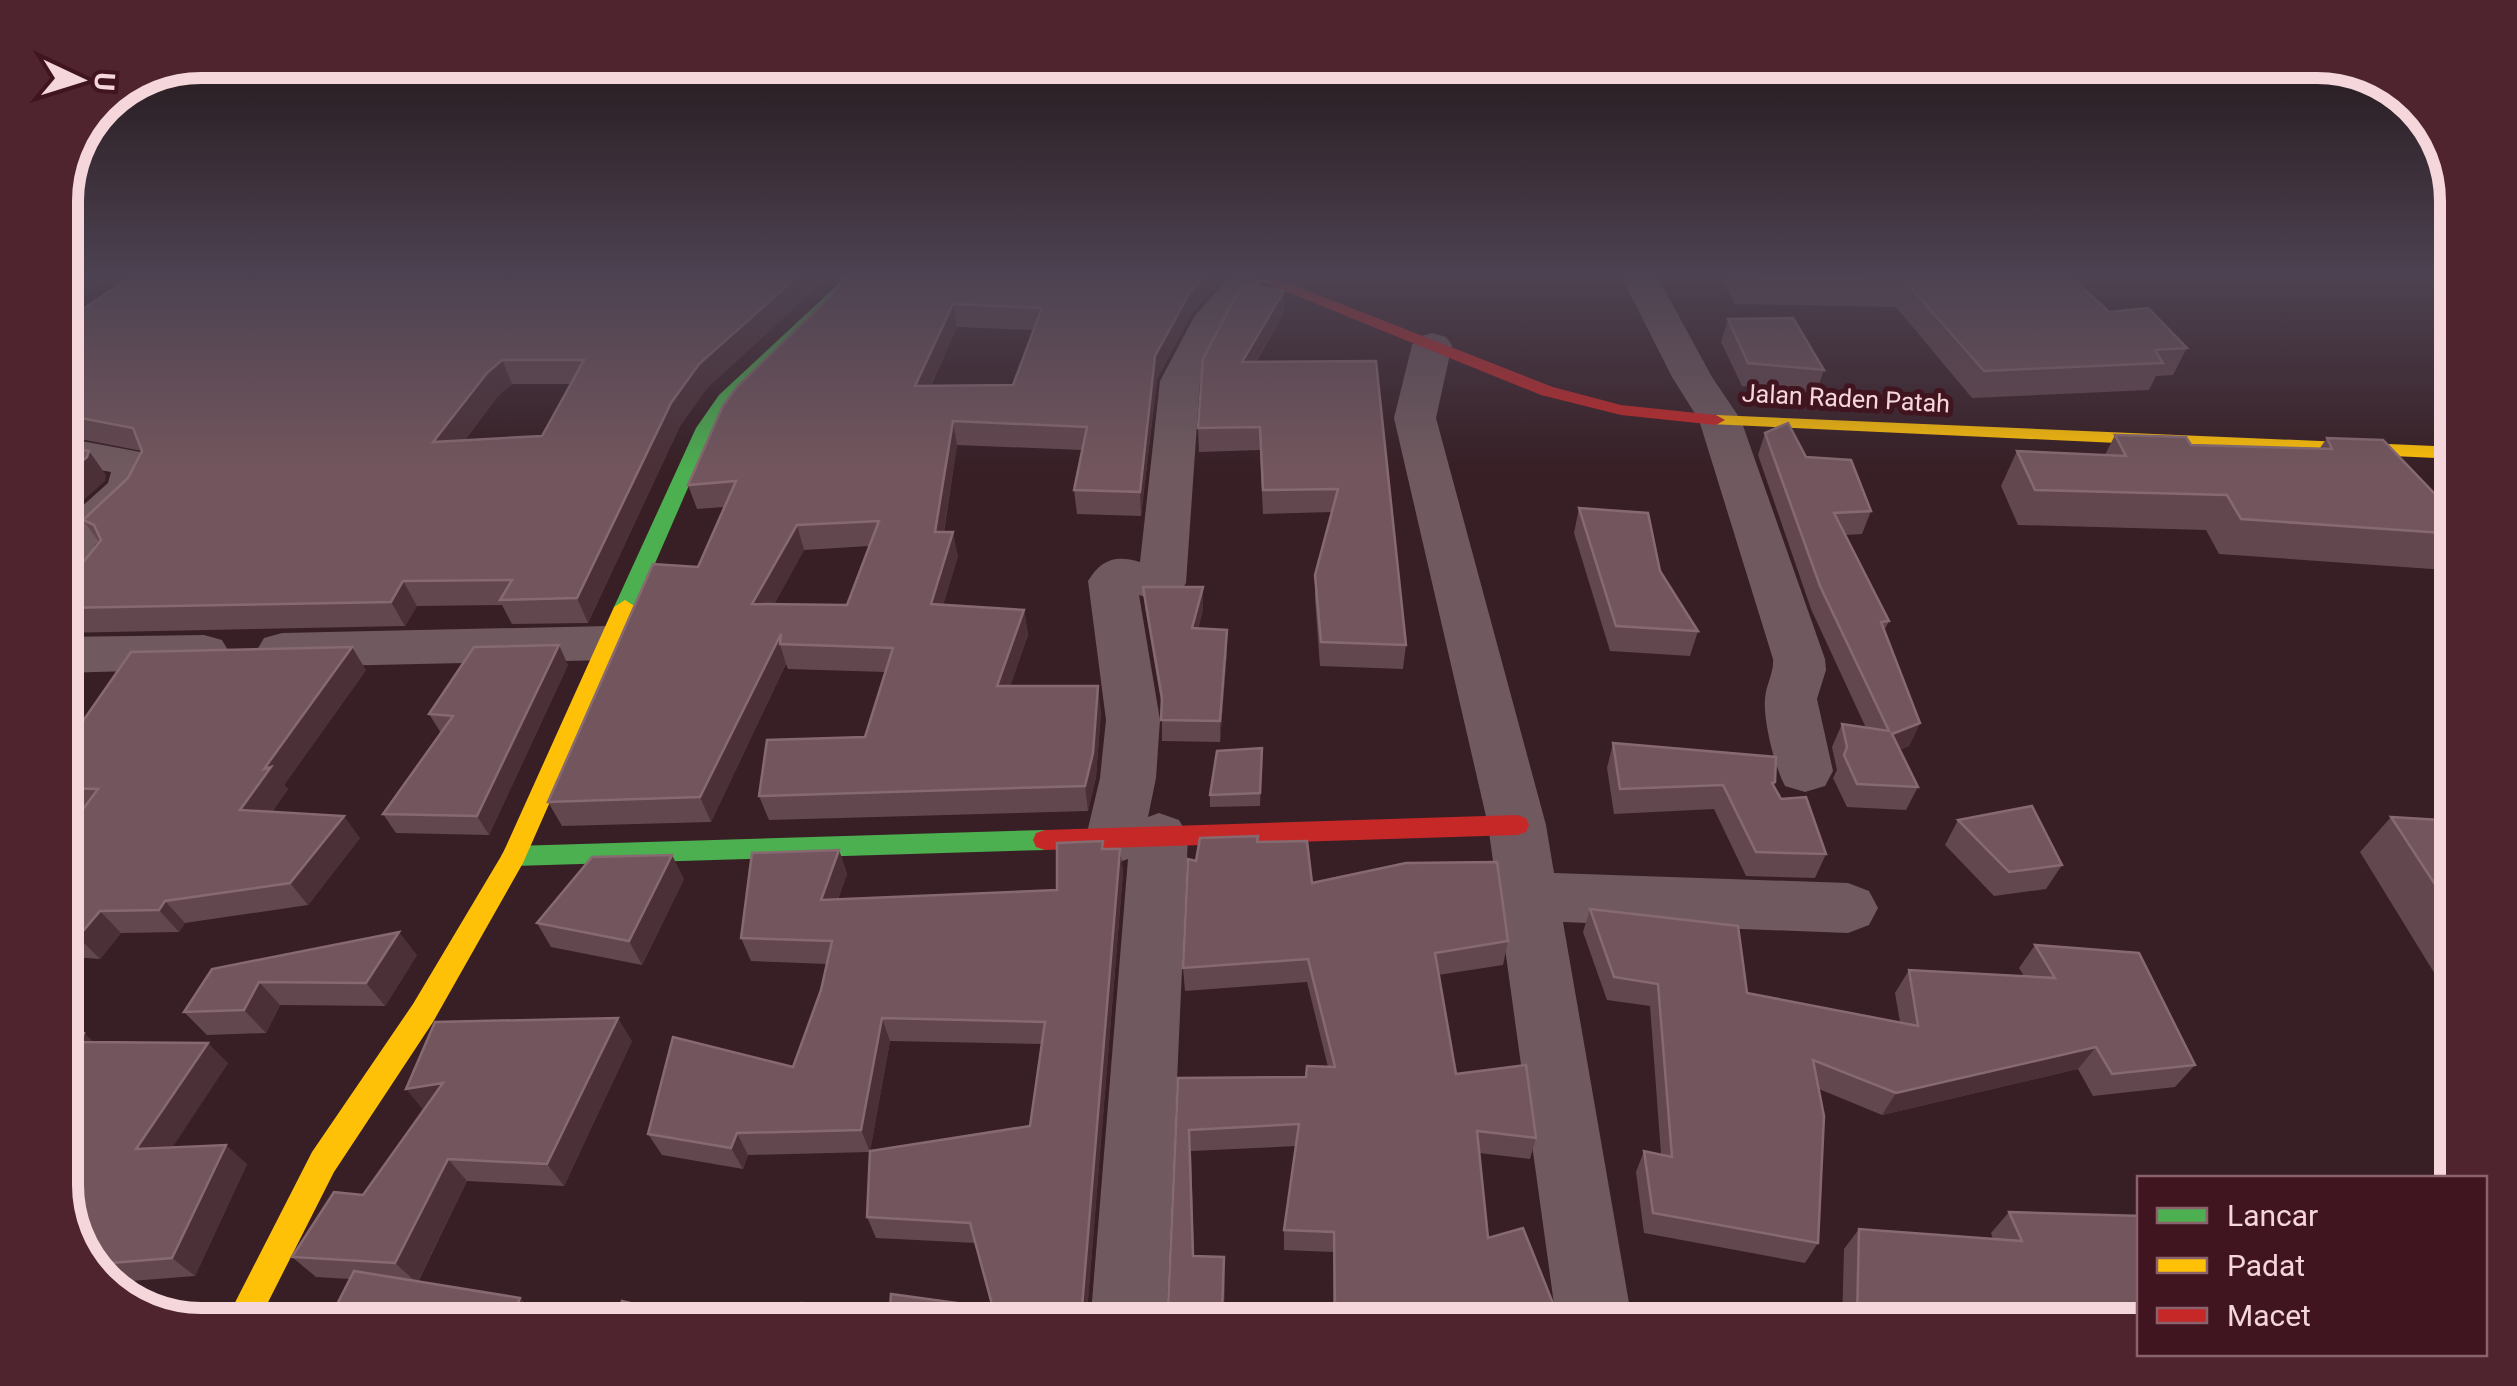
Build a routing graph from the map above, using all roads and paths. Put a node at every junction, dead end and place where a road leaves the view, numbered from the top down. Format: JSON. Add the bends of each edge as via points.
{"nodes":[{"id":1,"x":787,"y":341,"type":"edge"},
{"id":2,"x":1201,"y":341,"type":"edge"},
{"id":3,"x":1421,"y":341,"type":"edge"},
{"id":4,"x":1673,"y":341,"type":"edge"},
{"id":5,"x":1432,"y":345,"type":"junction"},
{"id":6,"x":1720,"y":420,"type":"junction"},
{"id":7,"x":78,"y":453,"type":"edge"},
{"id":8,"x":2439,"y":453,"type":"edge"},
{"id":9,"x":78,"y":533,"type":"edge"},
{"id":10,"x":78,"y":556,"type":"edge"},
{"id":11,"x":78,"y":579,"type":"edge"},
{"id":12,"x":609,"y":643,"type":"junction"},
{"id":13,"x":78,"y":655,"type":"edge"},
{"id":14,"x":1805,"y":772,"type":"dead end"},
{"id":15,"x":1517,"y":825,"type":"junction"},
{"id":16,"x":1137,"y":838,"type":"junction"},
{"id":17,"x":514,"y":856,"type":"junction"},
{"id":18,"x":1527,"y":896,"type":"junction"},
{"id":19,"x":1848,"y":908,"type":"dead end"},
{"id":20,"x":248,"y":1308,"type":"edge"},
{"id":21,"x":1128,"y":1308,"type":"edge"},
{"id":22,"x":1592,"y":1308,"type":"edge"}],
"edges":[{"from":1,"to":12,"type":"street","via":[[725,399],[705,428]]},
{"from":2,"to":16,"type":"street","via":[[1180,380],[1162,583],[1120,572],[1112,581],[1133,720],[1128,778]]},
{"from":3,"to":5,"type":"street","name":"Jalan Raden Patah"},
{"from":4,"to":6,"type":"street"},
{"from":5,"to":6,"type":"street","name":"Jalan Raden Patah","via":[[1586,402]]},
{"from":5,"to":15,"type":"street","via":[[1414,418]]},
{"from":6,"to":8,"type":"street","name":"Jalan Raden Patah"},
{"from":6,"to":14,"type":"street","via":[[1799,658],[1791,698]]},
{"from":7,"to":9,"type":"street","via":[[132,462],[134,472],[126,491]]},
{"from":10,"to":11,"type":"street","via":[[92,562]]},
{"from":12,"to":13,"type":"street"},
{"from":12,"to":17,"type":"street"},
{"from":15,"to":16,"type":"street"},
{"from":15,"to":18,"type":"street"},
{"from":16,"to":17,"type":"street"},
{"from":16,"to":21,"type":"street"},
{"from":17,"to":20,"type":"street","via":[[423,1013],[323,1162]]},
{"from":18,"to":19,"type":"street"},
{"from":18,"to":22,"type":"street"}]}
